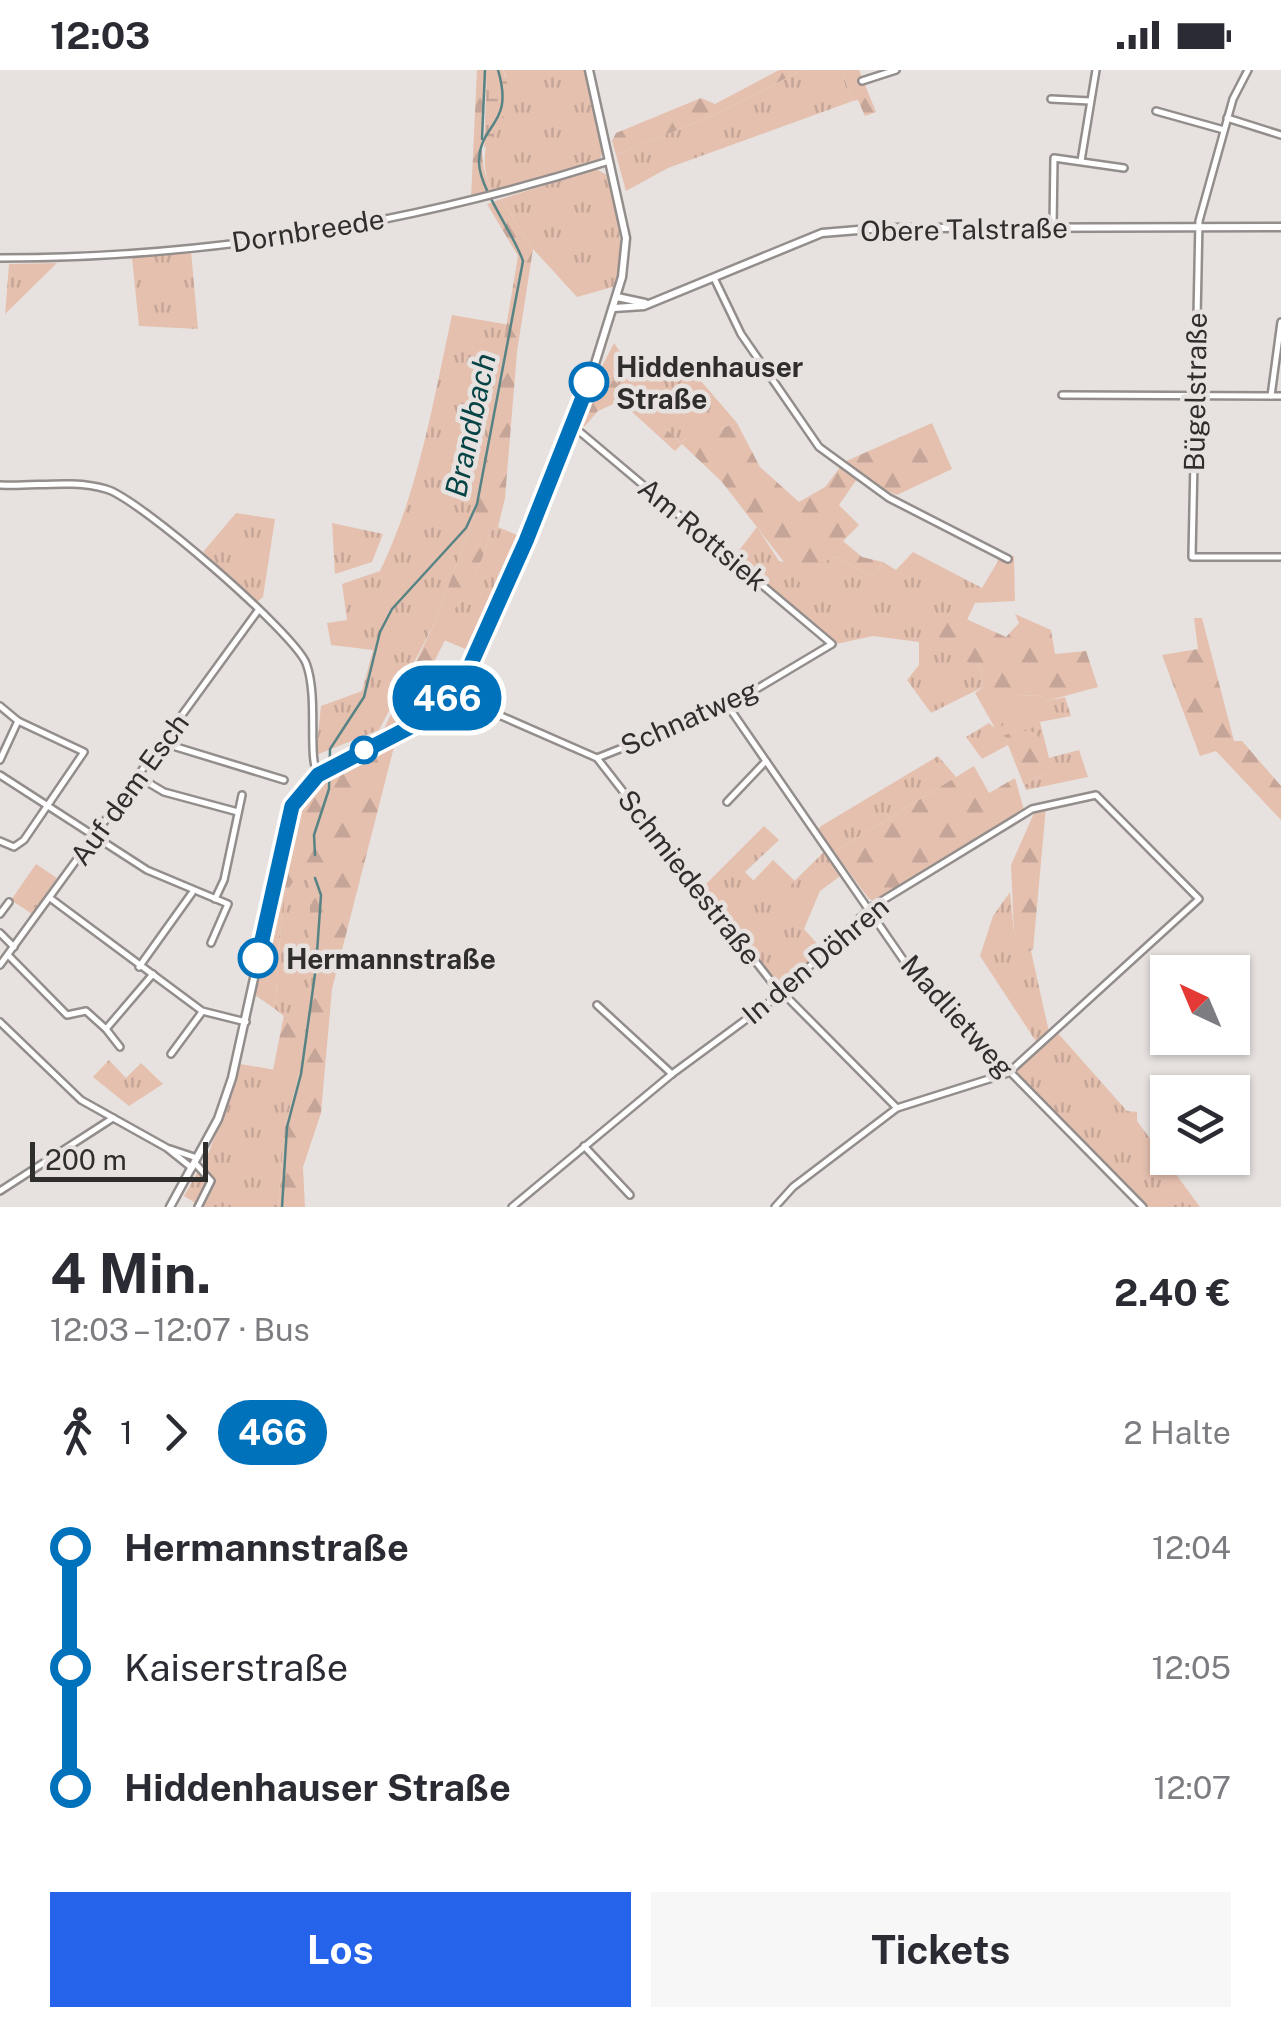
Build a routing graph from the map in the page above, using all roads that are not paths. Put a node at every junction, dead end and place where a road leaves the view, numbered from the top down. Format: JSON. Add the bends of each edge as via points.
{"nodes":[{"id":1,"x":589,"y":70,"type":"edge"},
{"id":2,"x":894,"y":70,"type":"edge"},
{"id":3,"x":1096,"y":70,"type":"edge"},
{"id":4,"x":1248,"y":70,"type":"edge"},
{"id":5,"x":862,"y":81,"type":"dead end"},
{"id":6,"x":1051,"y":99,"type":"dead end"},
{"id":7,"x":1090,"y":102,"type":"junction"},
{"id":8,"x":1156,"y":111,"type":"dead end"},
{"id":9,"x":1227,"y":118,"type":"junction"},
{"id":10,"x":1224,"y":130,"type":"junction"},
{"id":11,"x":1281,"y":134,"type":"edge"},
{"id":12,"x":1081,"y":161,"type":"junction"},
{"id":13,"x":610,"y":162,"type":"junction"},
{"id":14,"x":1124,"y":168,"type":"dead end"},
{"id":15,"x":1281,"y":227,"type":"edge"},
{"id":16,"x":1053,"y":228,"type":"junction"},
{"id":17,"x":1198,"y":228,"type":"junction"},
{"id":18,"x":0,"y":258,"type":"edge"},
{"id":19,"x":714,"y":278,"type":"junction"},
{"id":20,"x":617,"y":297,"type":"junction"},
{"id":21,"x":661,"y":300,"type":"junction"},
{"id":22,"x":614,"y":308,"type":"junction"},
{"id":23,"x":1281,"y":322,"type":"edge"},
{"id":24,"x":1062,"y":395,"type":"dead end"},
{"id":25,"x":1195,"y":395,"type":"junction"},
{"id":26,"x":1271,"y":396,"type":"junction"},
{"id":27,"x":1281,"y":396,"type":"edge"},
{"id":28,"x":573,"y":426,"type":"junction"},
{"id":29,"x":0,"y":485,"type":"edge"},
{"id":30,"x":1281,"y":557,"type":"edge"},
{"id":31,"x":1008,"y":559,"type":"dead end"},
{"id":32,"x":257,"y":611,"type":"junction"},
{"id":33,"x":832,"y":644,"type":"joint"},
{"id":34,"x":451,"y":694,"type":"junction"},
{"id":35,"x":0,"y":706,"type":"edge"},
{"id":36,"x":728,"y":706,"type":"junction"},
{"id":37,"x":18,"y":721,"type":"junction"},
{"id":38,"x":162,"y":742,"type":"junction"},
{"id":39,"x":597,"y":758,"type":"junction"},
{"id":40,"x":0,"y":760,"type":"edge"},
{"id":41,"x":766,"y":762,"type":"junction"},
{"id":42,"x":320,"y":773,"type":"junction"},
{"id":43,"x":0,"y":776,"type":"edge"},
{"id":44,"x":137,"y":776,"type":"junction"},
{"id":45,"x":284,"y":780,"type":"dead end"},
{"id":46,"x":242,"y":795,"type":"dead end"},
{"id":47,"x":727,"y":802,"type":"dead end"},
{"id":48,"x":48,"y":804,"type":"junction"},
{"id":49,"x":238,"y":812,"type":"junction"},
{"id":50,"x":94,"y":836,"type":"junction"},
{"id":51,"x":0,"y":842,"type":"edge"},
{"id":52,"x":192,"y":893,"type":"junction"},
{"id":53,"x":50,"y":898,"type":"junction"},
{"id":54,"x":215,"y":899,"type":"junction"},
{"id":55,"x":9,"y":902,"type":"dead end"},
{"id":56,"x":870,"y":908,"type":"junction"},
{"id":57,"x":0,"y":914,"type":"edge"},
{"id":58,"x":0,"y":933,"type":"edge"},
{"id":59,"x":211,"y":943,"type":"dead end"},
{"id":60,"x":14,"y":947,"type":"junction"},
{"id":61,"x":8,"y":955,"type":"junction"},
{"id":62,"x":0,"y":966,"type":"edge"},
{"id":63,"x":139,"y":967,"type":"junction"},
{"id":64,"x":153,"y":974,"type":"junction"},
{"id":65,"x":782,"y":993,"type":"junction"},
{"id":66,"x":597,"y":1005,"type":"dead end"},
{"id":67,"x":202,"y":1011,"type":"junction"},
{"id":68,"x":0,"y":1022,"type":"edge"},
{"id":69,"x":246,"y":1022,"type":"junction"},
{"id":70,"x":106,"y":1029,"type":"junction"},
{"id":71,"x":120,"y":1047,"type":"dead end"},
{"id":72,"x":171,"y":1054,"type":"dead end"},
{"id":73,"x":1008,"y":1072,"type":"junction"},
{"id":74,"x":672,"y":1074,"type":"junction"},
{"id":75,"x":897,"y":1108,"type":"junction"},
{"id":76,"x":114,"y":1118,"type":"junction"},
{"id":77,"x":584,"y":1146,"type":"junction"},
{"id":78,"x":167,"y":1148,"type":"junction"},
{"id":79,"x":195,"y":1163,"type":"junction"},
{"id":80,"x":0,"y":1191,"type":"edge"},
{"id":81,"x":630,"y":1194,"type":"dead end"},
{"id":82,"x":170,"y":1207,"type":"edge"},
{"id":83,"x":198,"y":1207,"type":"edge"},
{"id":84,"x":512,"y":1207,"type":"edge"},
{"id":85,"x":775,"y":1207,"type":"edge"},
{"id":86,"x":1143,"y":1207,"type":"edge"}],
"edges":[{"from":1,"to":13,"type":"main road"},
{"from":2,"to":5,"type":"street"},
{"from":3,"to":7,"type":"street"},
{"from":4,"to":9,"type":"street","name":"Bügelstraße"},
{"from":6,"to":7,"type":"street"},
{"from":7,"to":12,"type":"street"},
{"from":8,"to":10,"type":"street"},
{"from":9,"to":10,"type":"street","name":"Bügelstraße"},
{"from":9,"to":11,"type":"street"},
{"from":10,"to":17,"type":"street","name":"Bügelstraße"},
{"from":12,"to":14,"type":"street"},
{"from":12,"to":16,"type":"street","via":[[1054,158]]},
{"from":13,"to":18,"type":"street","name":"Dornbreede","via":[[498,196],[316,231],[129,256]]},
{"from":13,"to":20,"type":"main road","via":[[626,238]]},
{"from":15,"to":17,"type":"main road","name":"Obere Talstraße"},
{"from":16,"to":17,"type":"main road","name":"Obere Talstraße"},
{"from":16,"to":19,"type":"main road","name":"Obere Talstraße","via":[[822,233]]},
{"from":17,"to":25,"type":"street","name":"Bügelstraße"},
{"from":19,"to":21,"type":"main road","name":"Obere Talstraße"},
{"from":19,"to":31,"type":"street","via":[[740,334],[819,447],[889,498]]},
{"from":20,"to":21,"type":"main road","name":"Obere Talstraße"},
{"from":20,"to":22,"type":"main road"},
{"from":21,"to":22,"type":"main road","name":"Obere Talstraße"},
{"from":22,"to":28,"type":"main road"},
{"from":23,"to":26,"type":"street"},
{"from":24,"to":25,"type":"street"},
{"from":25,"to":26,"type":"street"},
{"from":25,"to":30,"type":"street","name":"Bügelstraße","via":[[1192,557]]},
{"from":26,"to":27,"type":"street"},
{"from":28,"to":33,"type":"street","name":"Am Rottsiek"},
{"from":28,"to":34,"type":"main road"},
{"from":29,"to":32,"type":"street","via":[[83,485],[125,496]]},
{"from":32,"to":38,"type":"street","name":"Auf dem Esch"},
{"from":32,"to":42,"type":"street","via":[[305,660],[314,698],[312,764]]},
{"from":33,"to":36,"type":"street","name":"Schnatweg"},
{"from":34,"to":39,"type":"street","name":"Schmiedestraße"},
{"from":34,"to":42,"type":"main road","via":[[420,722]]},
{"from":35,"to":37,"type":"street"},
{"from":36,"to":39,"type":"street","name":"Schnatweg"},
{"from":36,"to":41,"type":"street","name":"Madlietweg"},
{"from":37,"to":40,"type":"street"},
{"from":37,"to":48,"type":"street","via":[[84,752]]},
{"from":38,"to":44,"type":"street","name":"Auf dem Esch"},
{"from":38,"to":45,"type":"street"},
{"from":39,"to":65,"type":"street","name":"Schmiedestraße"},
{"from":41,"to":47,"type":"street"},
{"from":41,"to":56,"type":"street","name":"Madlietweg"},
{"from":42,"to":69,"type":"main road","via":[[294,801],[284,827]]},
{"from":43,"to":48,"type":"street"},
{"from":44,"to":49,"type":"street","via":[[164,792]]},
{"from":44,"to":50,"type":"street","name":"Auf dem Esch"},
{"from":46,"to":49,"type":"street"},
{"from":48,"to":50,"type":"street"},
{"from":48,"to":51,"type":"street","via":[[24,840],[14,847]]},
{"from":49,"to":54,"type":"street"},
{"from":50,"to":52,"type":"street"},
{"from":50,"to":53,"type":"street","name":"Auf dem Esch"},
{"from":52,"to":54,"type":"street"},
{"from":52,"to":63,"type":"street"},
{"from":53,"to":60,"type":"street","name":"Auf dem Esch"},
{"from":53,"to":63,"type":"street"},
{"from":54,"to":59,"type":"street","via":[[228,904]]},
{"from":55,"to":57,"type":"street"},
{"from":56,"to":65,"type":"street","name":"In den Döhren"},
{"from":56,"to":73,"type":"street","name":"Madlietweg","via":[[911,971]]},
{"from":56,"to":73,"type":"street","name":"In den Döhren","via":[[1032,809],[1096,795],[1199,898]]},
{"from":58,"to":60,"type":"street"},
{"from":60,"to":61,"type":"street","name":"Auf dem Esch"},
{"from":61,"to":62,"type":"street","name":"Auf dem Esch"},
{"from":61,"to":70,"type":"street","via":[[67,1015],[86,1011]]},
{"from":63,"to":64,"type":"street"},
{"from":64,"to":67,"type":"street"},
{"from":64,"to":70,"type":"street"},
{"from":65,"to":74,"type":"street","name":"In den Döhren"},
{"from":65,"to":75,"type":"street","name":"Schmiedestraße"},
{"from":66,"to":74,"type":"street"},
{"from":67,"to":69,"type":"street"},
{"from":67,"to":72,"type":"street"},
{"from":68,"to":76,"type":"street","via":[[64,1086]]},
{"from":69,"to":79,"type":"main road","via":[[228,1092]]},
{"from":70,"to":71,"type":"street"},
{"from":73,"to":75,"type":"street"},
{"from":73,"to":86,"type":"street","name":"Madlietweg"},
{"from":74,"to":77,"type":"street","name":"In den Döhren"},
{"from":75,"to":85,"type":"street"},
{"from":76,"to":78,"type":"street"},
{"from":76,"to":80,"type":"street"},
{"from":77,"to":81,"type":"street"},
{"from":77,"to":84,"type":"street","name":"In den Döhren"},
{"from":78,"to":79,"type":"street"},
{"from":78,"to":79,"type":"street"},
{"from":79,"to":82,"type":"main road"},
{"from":79,"to":83,"type":"street","via":[[211,1181]]}]}
